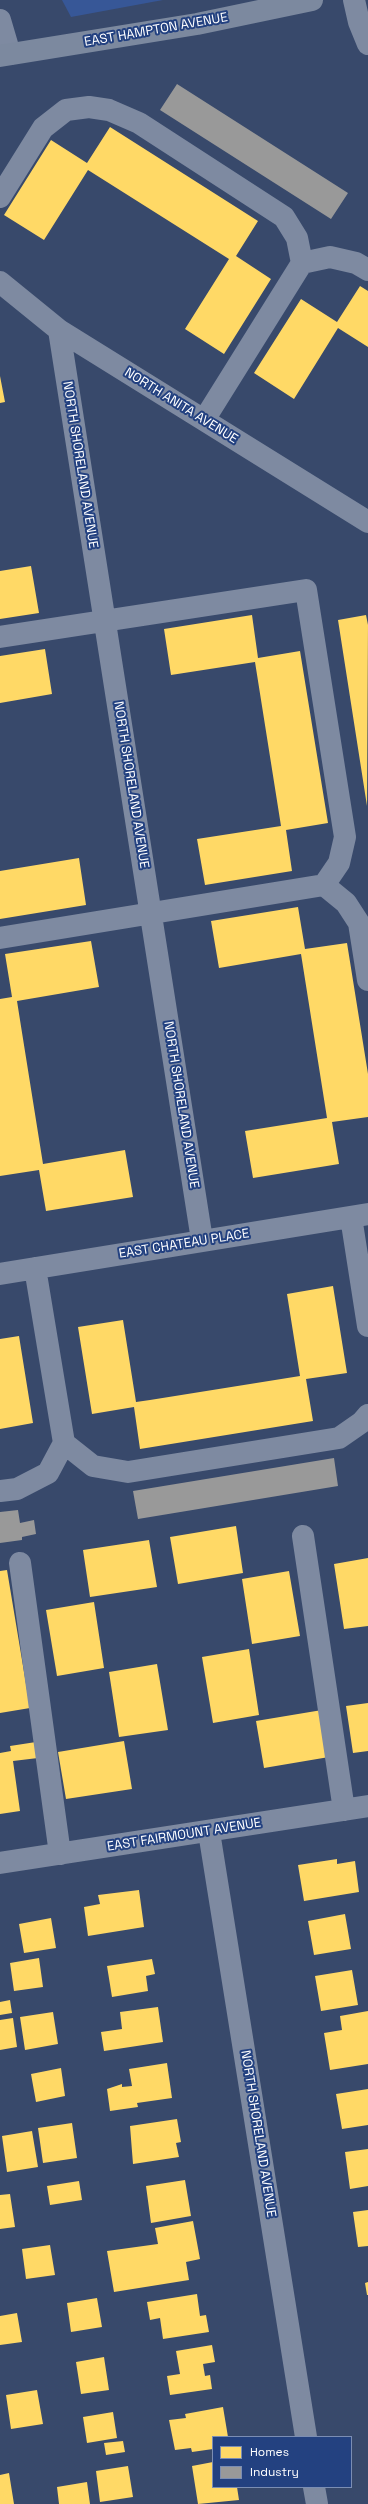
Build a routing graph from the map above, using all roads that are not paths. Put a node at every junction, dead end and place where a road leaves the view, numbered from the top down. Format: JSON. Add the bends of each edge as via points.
{"nodes":[{"id":1,"x":312,"y":0,"type":"edge"},
{"id":2,"x":354,"y":0,"type":"edge"},
{"id":3,"x":0,"y":20,"type":"edge"},
{"id":4,"x":368,"y":44,"type":"edge"},
{"id":5,"x":5,"y":55,"type":"edge"},
{"id":6,"x":0,"y":197,"type":"edge"},
{"id":7,"x":302,"y":262,"type":"junction"},
{"id":8,"x":368,"y":270,"type":"edge"},
{"id":9,"x":0,"y":282,"type":"edge"},
{"id":10,"x":59,"y":330,"type":"junction"},
{"id":11,"x":204,"y":420,"type":"junction"},
{"id":12,"x":368,"y":522,"type":"edge"},
{"id":13,"x":105,"y":622,"type":"junction"},
{"id":14,"x":0,"y":637,"type":"edge"},
{"id":15,"x":324,"y":885,"type":"junction"},
{"id":16,"x":150,"y":912,"type":"junction"},
{"id":17,"x":0,"y":938,"type":"edge"},
{"id":18,"x":368,"y":980,"type":"edge"},
{"id":19,"x":360,"y":1216,"type":"edge"},
{"id":20,"x":202,"y":1240,"type":"junction"},
{"id":21,"x":35,"y":1268,"type":"junction"},
{"id":22,"x":0,"y":1274,"type":"edge"},
{"id":23,"x":368,"y":1326,"type":"edge"},
{"id":24,"x":368,"y":1415,"type":"edge"},
{"id":25,"x":64,"y":1443,"type":"junction"},
{"id":26,"x":0,"y":1491,"type":"edge"},
{"id":27,"x":303,"y":1536,"type":"dead end"},
{"id":28,"x":20,"y":1563,"type":"dead end"},
{"id":29,"x":368,"y":1806,"type":"edge"},
{"id":30,"x":344,"y":1810,"type":"junction"},
{"id":31,"x":209,"y":1832,"type":"junction"},
{"id":32,"x":60,"y":1854,"type":"junction"},
{"id":33,"x":0,"y":1863,"type":"edge"},
{"id":34,"x":306,"y":2436,"type":"edge"},
{"id":35,"x":314,"y":2488,"type":"edge"},
{"id":36,"x":317,"y":2504,"type":"edge"}],
"edges":[{"from":1,"to":5,"type":"main road","name":"EAST HAMPTON AVENUE","via":[[197,24]]},
{"from":2,"to":4,"type":"street"},
{"from":3,"to":5,"type":"street"},
{"from":6,"to":7,"type":"street","via":[[43,128],[66,110],[90,107],[109,110],[139,123],[284,217],[297,238]]},
{"from":7,"to":8,"type":"street","via":[[330,257],[356,262]]},
{"from":7,"to":11,"type":"street"},
{"from":9,"to":10,"type":"street","name":"NORTH ANITA AVENUE"},
{"from":10,"to":11,"type":"street","name":"NORTH ANITA AVENUE"},
{"from":10,"to":13,"type":"street","name":"NORTH SHORELAND AVENUE"},
{"from":11,"to":12,"type":"street","name":"NORTH ANITA AVENUE"},
{"from":13,"to":14,"type":"street"},
{"from":13,"to":15,"type":"street","via":[[306,590],[345,837],[339,863]]},
{"from":13,"to":16,"type":"street","name":"NORTH SHORELAND AVENUE"},
{"from":15,"to":16,"type":"street"},
{"from":15,"to":18,"type":"street","via":[[346,903],[359,923]]},
{"from":16,"to":17,"type":"street"},
{"from":16,"to":20,"type":"street","name":"NORTH SHORELAND AVENUE"},
{"from":19,"to":20,"type":"street","name":"EAST CHATEAU PLACE"},
{"from":19,"to":23,"type":"street"},
{"from":20,"to":21,"type":"street","name":"EAST CHATEAU PLACE"},
{"from":21,"to":22,"type":"street","name":"EAST CHATEAU PLACE"},
{"from":21,"to":25,"type":"street"},
{"from":24,"to":25,"type":"street","via":[[340,1438],[128,1472],[93,1466]]},
{"from":25,"to":26,"type":"street","via":[[48,1473],[17,1489]]},
{"from":27,"to":30,"type":"street"},
{"from":28,"to":32,"type":"street"},
{"from":29,"to":30,"type":"street","name":"EAST FAIRMOUNT AVENUE"},
{"from":30,"to":31,"type":"street","name":"EAST FAIRMOUNT AVENUE"},
{"from":31,"to":32,"type":"street","name":"EAST FAIRMOUNT AVENUE"},
{"from":31,"to":34,"type":"street","name":"NORTH SHORELAND AVENUE"},
{"from":32,"to":33,"type":"street","name":"EAST FAIRMOUNT AVENUE"},
{"from":35,"to":36,"type":"street"}]}
